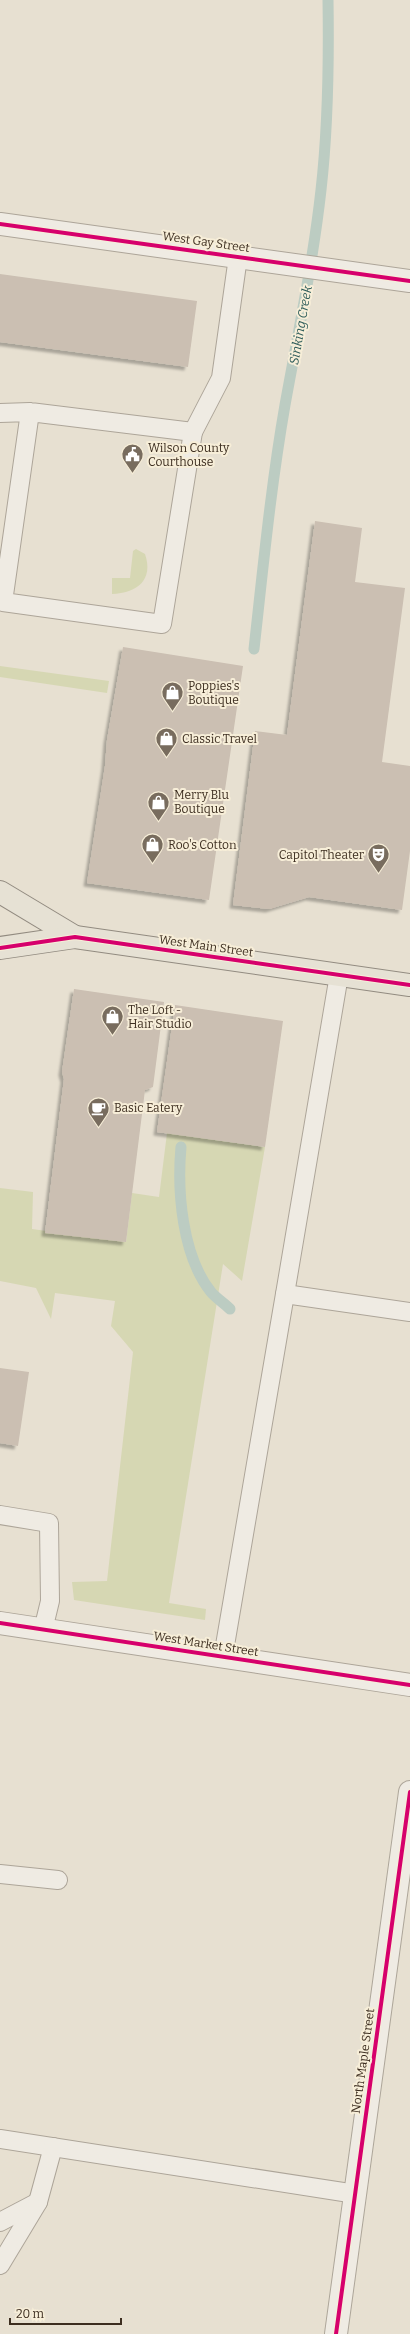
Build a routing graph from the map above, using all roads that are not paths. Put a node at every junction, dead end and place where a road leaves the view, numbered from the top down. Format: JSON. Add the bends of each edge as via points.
{"nodes":[{"id":1,"x":0,"y":224,"type":"edge"},
{"id":2,"x":238,"y":257,"type":"junction"},
{"id":3,"x":410,"y":281,"type":"edge"},
{"id":4,"x":30,"y":412,"type":"junction"},
{"id":5,"x":0,"y":413,"type":"edge"},
{"id":6,"x":193,"y":432,"type":"junction"},
{"id":7,"x":0,"y":892,"type":"edge"},
{"id":8,"x":75,"y":937,"type":"junction"},
{"id":9,"x":0,"y":948,"type":"edge"},
{"id":10,"x":339,"y":975,"type":"junction"},
{"id":11,"x":410,"y":985,"type":"edge"},
{"id":12,"x":285,"y":1294,"type":"junction"},
{"id":13,"x":410,"y":1312,"type":"edge"},
{"id":14,"x":0,"y":1515,"type":"edge"},
{"id":15,"x":0,"y":1623,"type":"edge"},
{"id":16,"x":43,"y":1630,"type":"junction"},
{"id":17,"x":223,"y":1657,"type":"junction"},
{"id":18,"x":410,"y":1685,"type":"edge"},
{"id":19,"x":410,"y":1792,"type":"edge"},
{"id":20,"x":0,"y":1874,"type":"edge"},
{"id":21,"x":58,"y":1880,"type":"dead end"},
{"id":22,"x":0,"y":2139,"type":"edge"},
{"id":23,"x":53,"y":2147,"type":"junction"},
{"id":24,"x":356,"y":2194,"type":"junction"},
{"id":25,"x":38,"y":2202,"type":"junction"},
{"id":26,"x":0,"y":2222,"type":"edge"},
{"id":27,"x":0,"y":2265,"type":"edge"},
{"id":28,"x":336,"y":2334,"type":"edge"}],
"edges":[{"from":1,"to":2,"type":"street","name":"West Gay Street"},
{"from":2,"to":3,"type":"street","name":"West Gay Street"},
{"from":2,"to":6,"type":"lane","via":[[222,378]]},
{"from":4,"to":5,"type":"lane"},
{"from":4,"to":6,"type":"lane"},
{"from":4,"to":6,"type":"lane","via":[[3,602],[162,624]]},
{"from":7,"to":8,"type":"main road","name":"West Main Street"},
{"from":8,"to":9,"type":"main road","name":"West Main Street"},
{"from":8,"to":10,"type":"main road","name":"West Main Street"},
{"from":10,"to":11,"type":"main road","name":"West Main Street"},
{"from":10,"to":12,"type":"lane"},
{"from":12,"to":13,"type":"lane"},
{"from":12,"to":17,"type":"lane"},
{"from":14,"to":16,"type":"lane","via":[[49,1523],[50,1601]]},
{"from":15,"to":16,"type":"street","name":"West Market Street"},
{"from":16,"to":17,"type":"street","name":"West Market Street"},
{"from":17,"to":18,"type":"street","name":"West Market Street"},
{"from":19,"to":24,"type":"street","name":"North Maple Street"},
{"from":20,"to":21,"type":"lane"},
{"from":22,"to":23,"type":"lane"},
{"from":23,"to":24,"type":"lane"},
{"from":23,"to":25,"type":"lane"},
{"from":24,"to":28,"type":"street","name":"North Maple Street"},
{"from":25,"to":26,"type":"lane"},
{"from":25,"to":27,"type":"lane"}]}
